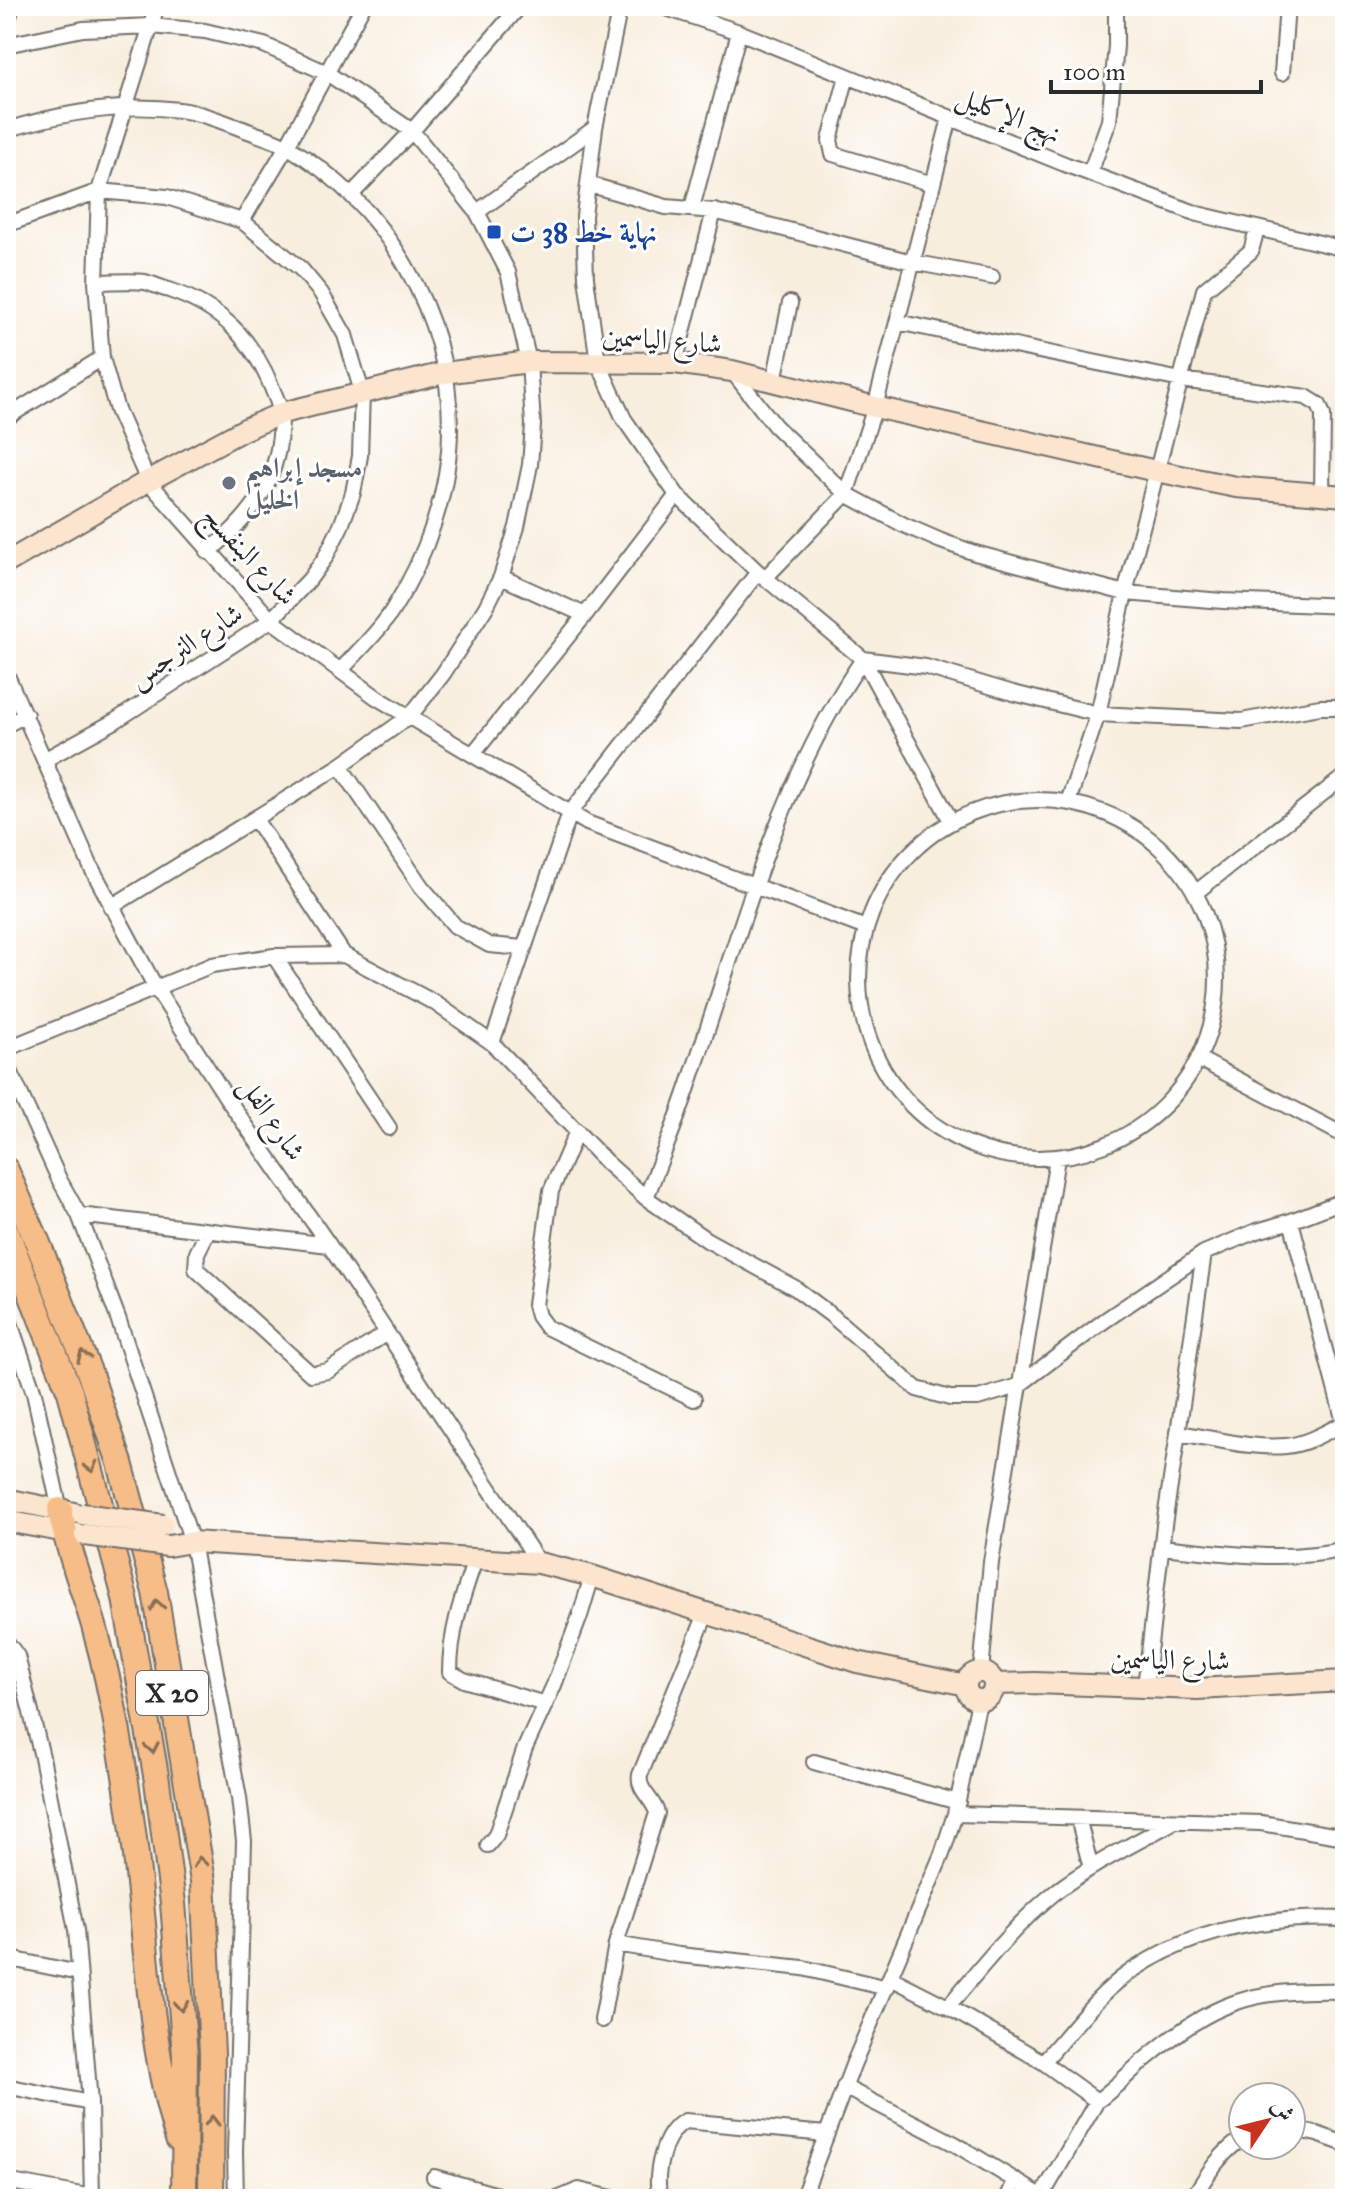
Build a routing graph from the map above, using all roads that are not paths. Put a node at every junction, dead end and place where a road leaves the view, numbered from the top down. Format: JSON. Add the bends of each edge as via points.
{"nodes":[{"id":1,"x":12,"y":6,"type":"edge"},
{"id":2,"x":157,"y":6,"type":"edge"},
{"id":3,"x":363,"y":6,"type":"edge"},
{"id":4,"x":520,"y":6,"type":"edge"},
{"id":5,"x":620,"y":6,"type":"edge"},
{"id":6,"x":660,"y":6,"type":"edge"},
{"id":7,"x":1116,"y":6,"type":"edge"},
{"id":8,"x":1287,"y":6,"type":"edge"},
{"id":9,"x":151,"y":26,"type":"junction"},
{"id":10,"x":6,"y":27,"type":"edge"},
{"id":11,"x":739,"y":32,"type":"junction"},
{"id":12,"x":6,"y":45,"type":"edge"},
{"id":13,"x":327,"y":73,"type":"junction"},
{"id":14,"x":1282,"y":73,"type":"dead end"},
{"id":15,"x":847,"y":76,"type":"junction"},
{"id":16,"x":125,"y":106,"type":"junction"},
{"id":17,"x":950,"y":118,"type":"junction"},
{"id":18,"x":595,"y":128,"type":"junction"},
{"id":19,"x":6,"y":130,"type":"edge"},
{"id":20,"x":412,"y":131,"type":"junction"},
{"id":21,"x":287,"y":146,"type":"junction"},
{"id":22,"x":1090,"y":173,"type":"junction"},
{"id":23,"x":588,"y":184,"type":"junction"},
{"id":24,"x":933,"y":184,"type":"junction"},
{"id":25,"x":99,"y":191,"type":"junction"},
{"id":26,"x":351,"y":195,"type":"junction"},
{"id":27,"x":692,"y":208,"type":"junction"},
{"id":28,"x":714,"y":211,"type":"junction"},
{"id":29,"x":477,"y":212,"type":"junction"},
{"id":30,"x":242,"y":221,"type":"junction"},
{"id":31,"x":6,"y":225,"type":"edge"},
{"id":32,"x":1257,"y":229,"type":"junction"},
{"id":33,"x":1345,"y":249,"type":"edge"},
{"id":34,"x":912,"y":262,"type":"junction"},
{"id":35,"x":992,"y":277,"type":"dead end"},
{"id":36,"x":96,"y":282,"type":"junction"},
{"id":37,"x":790,"y":303,"type":"dead end"},
{"id":38,"x":897,"y":322,"type":"junction"},
{"id":39,"x":102,"y":358,"type":"junction"},
{"id":40,"x":529,"y":362,"type":"junction"},
{"id":41,"x":598,"y":362,"type":"junction"},
{"id":42,"x":675,"y":363,"type":"junction"},
{"id":43,"x":732,"y":371,"type":"junction"},
{"id":44,"x":444,"y":373,"type":"junction"},
{"id":45,"x":1181,"y":380,"type":"junction"},
{"id":46,"x":774,"y":381,"type":"junction"},
{"id":47,"x":362,"y":392,"type":"junction"},
{"id":48,"x":875,"y":407,"type":"junction"},
{"id":49,"x":282,"y":413,"type":"junction"},
{"id":50,"x":6,"y":418,"type":"edge"},
{"id":51,"x":1156,"y":471,"type":"junction"},
{"id":52,"x":148,"y":481,"type":"junction"},
{"id":53,"x":846,"y":494,"type":"junction"},
{"id":54,"x":677,"y":495,"type":"junction"},
{"id":55,"x":1322,"y":496,"type":"junction"},
{"id":56,"x":1345,"y":496,"type":"edge"},
{"id":57,"x":208,"y":552,"type":"junction"},
{"id":58,"x":6,"y":563,"type":"edge"},
{"id":59,"x":761,"y":575,"type":"junction"},
{"id":60,"x":501,"y":577,"type":"junction"},
{"id":61,"x":1125,"y":593,"type":"junction"},
{"id":62,"x":1345,"y":606,"type":"edge"},
{"id":63,"x":585,"y":615,"type":"junction"},
{"id":64,"x":271,"y":620,"type":"junction"},
{"id":65,"x":863,"y":659,"type":"junction"},
{"id":66,"x":341,"y":670,"type":"junction"},
{"id":67,"x":7,"y":675,"type":"edge"},
{"id":68,"x":1345,"y":707,"type":"edge"},
{"id":69,"x":1098,"y":714,"type":"junction"},
{"id":70,"x":26,"y":715,"type":"junction"},
{"id":71,"x":410,"y":716,"type":"junction"},
{"id":72,"x":6,"y":725,"type":"edge"},
{"id":73,"x":473,"y":754,"type":"junction"},
{"id":74,"x":46,"y":759,"type":"junction"},
{"id":75,"x":340,"y":766,"type":"junction"},
{"id":76,"x":1345,"y":776,"type":"edge"},
{"id":77,"x":1068,"y":802,"type":"junction"},
{"id":78,"x":570,"y":813,"type":"junction"},
{"id":79,"x":255,"y":819,"type":"junction"},
{"id":80,"x":951,"y":821,"type":"junction"},
{"id":81,"x":754,"y":886,"type":"junction"},
{"id":82,"x":1195,"y":893,"type":"junction"},
{"id":83,"x":111,"y":907,"type":"junction"},
{"id":84,"x":866,"y":928,"type":"junction"},
{"id":85,"x":523,"y":948,"type":"junction"},
{"id":86,"x":344,"y":955,"type":"junction"},
{"id":87,"x":274,"y":956,"type":"junction"},
{"id":88,"x":156,"y":988,"type":"junction"},
{"id":89,"x":492,"y":1043,"type":"junction"},
{"id":90,"x":6,"y":1049,"type":"edge"},
{"id":91,"x":1199,"y":1059,"type":"junction"},
{"id":92,"x":6,"y":1062,"type":"edge"},
{"id":93,"x":389,"y":1128,"type":"dead end"},
{"id":94,"x":577,"y":1131,"type":"junction"},
{"id":95,"x":1345,"y":1136,"type":"edge"},
{"id":96,"x":1057,"y":1158,"type":"junction"},
{"id":97,"x":6,"y":1170,"type":"edge"},
{"id":98,"x":646,"y":1198,"type":"junction"},
{"id":99,"x":1345,"y":1200,"type":"edge"},
{"id":100,"x":79,"y":1215,"type":"junction"},
{"id":101,"x":1291,"y":1221,"type":"junction"},
{"id":102,"x":6,"y":1231,"type":"edge"},
{"id":103,"x":208,"y":1231,"type":"junction"},
{"id":104,"x":329,"y":1245,"type":"junction"},
{"id":105,"x":6,"y":1251,"type":"edge"},
{"id":106,"x":1204,"y":1253,"type":"junction"},
{"id":107,"x":25,"y":1276,"type":"junction"},
{"id":108,"x":6,"y":1311,"type":"edge"},
{"id":109,"x":387,"y":1333,"type":"junction"},
{"id":110,"x":1018,"y":1386,"type":"junction"},
{"id":111,"x":694,"y":1399,"type":"dead end"},
{"id":112,"x":1345,"y":1424,"type":"edge"},
{"id":113,"x":1178,"y":1433,"type":"junction"},
{"id":114,"x":6,"y":1499,"type":"edge"},
{"id":115,"x":6,"y":1521,"type":"edge"},
{"id":116,"x":73,"y":1523,"type":"junction"},
{"id":117,"x":192,"y":1542,"type":"junction"},
{"id":118,"x":1162,"y":1547,"type":"junction"},
{"id":119,"x":1345,"y":1549,"type":"edge"},
{"id":120,"x":476,"y":1557,"type":"junction"},
{"id":121,"x":539,"y":1563,"type":"junction"},
{"id":122,"x":592,"y":1576,"type":"junction"},
{"id":123,"x":706,"y":1614,"type":"junction"},
{"id":124,"x":6,"y":1641,"type":"edge"},
{"id":125,"x":1345,"y":1681,"type":"edge"},
{"id":126,"x":980,"y":1685,"type":"junction"},
{"id":127,"x":1145,"y":1687,"type":"junction"},
{"id":128,"x":545,"y":1704,"type":"junction"},
{"id":129,"x":814,"y":1762,"type":"dead end"},
{"id":130,"x":956,"y":1808,"type":"junction"},
{"id":131,"x":1078,"y":1818,"type":"junction"},
{"id":132,"x":1176,"y":1821,"type":"junction"},
{"id":133,"x":1345,"y":1837,"type":"edge"},
{"id":134,"x":488,"y":1845,"type":"dead end"},
{"id":135,"x":1091,"y":1868,"type":"junction"},
{"id":136,"x":1345,"y":1919,"type":"edge"},
{"id":137,"x":616,"y":1944,"type":"junction"},
{"id":138,"x":6,"y":1958,"type":"edge"},
{"id":139,"x":79,"y":1973,"type":"junction"},
{"id":140,"x":889,"y":1983,"type":"junction"},
{"id":141,"x":1345,"y":1991,"type":"edge"},
{"id":142,"x":948,"y":2007,"type":"junction"},
{"id":143,"x":602,"y":2020,"type":"dead end"},
{"id":144,"x":1043,"y":2062,"type":"junction"},
{"id":145,"x":6,"y":2086,"type":"edge"},
{"id":146,"x":844,"y":2087,"type":"junction"},
{"id":147,"x":1097,"y":2101,"type":"junction"},
{"id":148,"x":90,"y":2103,"type":"junction"},
{"id":149,"x":1307,"y":2132,"type":"edge"},
{"id":150,"x":826,"y":2134,"type":"junction"},
{"id":151,"x":1345,"y":2144,"type":"edge"},
{"id":152,"x":1227,"y":2150,"type":"edge"},
{"id":153,"x":185,"y":2162,"type":"junction"},
{"id":154,"x":434,"y":2177,"type":"dead end"},
{"id":155,"x":6,"y":2181,"type":"edge"},
{"id":156,"x":1015,"y":2181,"type":"junction"},
{"id":157,"x":92,"y":2198,"type":"edge"},
{"id":158,"x":1040,"y":2198,"type":"edge"},
{"id":159,"x":184,"y":2199,"type":"edge"},
{"id":160,"x":211,"y":2199,"type":"edge"},
{"id":161,"x":236,"y":2199,"type":"edge"},
{"id":162,"x":512,"y":2199,"type":"edge"},
{"id":163,"x":557,"y":2199,"type":"edge"},
{"id":164,"x":616,"y":2199,"type":"edge"},
{"id":165,"x":660,"y":2199,"type":"edge"},
{"id":166,"x":802,"y":2199,"type":"edge"},
{"id":167,"x":1007,"y":2199,"type":"edge"},
{"id":168,"x":1192,"y":2199,"type":"edge"}],
"edges":[{"from":1,"to":10,"type":"street"},
{"from":2,"to":9,"type":"street","name":"شارع البنفسج"},
{"from":3,"to":13,"type":"street"},
{"from":4,"to":20,"type":"street"},
{"from":5,"to":18,"type":"street"},
{"from":6,"to":11,"type":"street","name":"نهج الإكليل"},
{"from":7,"to":22,"type":"street","via":[[1109,121]]},
{"from":8,"to":14,"type":"street"},
{"from":9,"to":12,"type":"street","via":[[83,29]]},
{"from":9,"to":13,"type":"street","via":[[205,31],[264,45]]},
{"from":9,"to":16,"type":"street","name":"شارع البنفسج"},
{"from":11,"to":15,"type":"street","name":"نهج الإكليل"},
{"from":11,"to":27,"type":"street"},
{"from":13,"to":20,"type":"street"},
{"from":13,"to":21,"type":"street"},
{"from":15,"to":17,"type":"street","name":"نهج الإكليل"},
{"from":15,"to":24,"type":"street","via":[[830,140],[833,154]]},
{"from":16,"to":19,"type":"street"},
{"from":16,"to":21,"type":"street","via":[[188,112]]},
{"from":16,"to":25,"type":"street","name":"شارع البنفسج"},
{"from":17,"to":22,"type":"street","name":"نهج الإكليل"},
{"from":17,"to":24,"type":"street"},
{"from":18,"to":23,"type":"street"},
{"from":18,"to":29,"type":"street"},
{"from":20,"to":26,"type":"street"},
{"from":20,"to":29,"type":"street"},
{"from":21,"to":26,"type":"street"},
{"from":21,"to":30,"type":"street"},
{"from":22,"to":32,"type":"street","name":"نهج الإكليل","via":[[1198,214]]},
{"from":23,"to":27,"type":"street","via":[[666,207]]},
{"from":23,"to":41,"type":"street","via":[[586,278]]},
{"from":24,"to":34,"type":"street"},
{"from":25,"to":30,"type":"street","name":"شارع النرجس","via":[[167,197]]},
{"from":25,"to":31,"type":"street","name":"شارع النرجس"},
{"from":25,"to":36,"type":"street","name":"شارع البنفسج"},
{"from":26,"to":44,"type":"street","via":[[417,283]]},
{"from":27,"to":28,"type":"street"},
{"from":28,"to":34,"type":"street"},
{"from":28,"to":42,"type":"street"},
{"from":29,"to":40,"type":"street","via":[[508,272]]},
{"from":30,"to":47,"type":"street","name":"شارع النرجس","via":[[301,269],[321,293],[345,335]]},
{"from":32,"to":33,"type":"street","name":"نهج الإكليل"},
{"from":32,"to":45,"type":"street","via":[[1251,251],[1204,290]]},
{"from":34,"to":35,"type":"street"},
{"from":34,"to":38,"type":"street"},
{"from":36,"to":39,"type":"street","name":"شارع البنفسج"},
{"from":36,"to":49,"type":"street","via":[[145,282],[198,301],[225,318],[257,356]]},
{"from":37,"to":46,"type":"street"},
{"from":38,"to":45,"type":"street"},
{"from":38,"to":48,"type":"street"},
{"from":39,"to":50,"type":"street"},
{"from":39,"to":52,"type":"street","name":"شارع البنفسج","via":[[117,410]]},
{"from":40,"to":41,"type":"street","name":"شارع الياسمين"},
{"from":40,"to":44,"type":"street","name":"شارع الياسمين"},
{"from":40,"to":60,"type":"street","via":[[530,465]]},
{"from":41,"to":42,"type":"street","name":"شارع الياسمين"},
{"from":41,"to":54,"type":"street","via":[[624,419]]},
{"from":42,"to":43,"type":"street","name":"شارع الياسمين"},
{"from":43,"to":46,"type":"street","name":"شارع الياسمين"},
{"from":43,"to":53,"type":"street","via":[[775,426]]},
{"from":44,"to":47,"type":"street","name":"شارع الياسمين"},
{"from":44,"to":66,"type":"street","via":[[450,426],[447,466],[420,559],[391,613]]},
{"from":45,"to":51,"type":"street"},
{"from":45,"to":55,"type":"street","via":[[1306,397],[1319,405]]},
{"from":46,"to":48,"type":"street","name":"شارع الياسمين"},
{"from":47,"to":49,"type":"street","name":"شارع الياسمين"},
{"from":47,"to":64,"type":"street","name":"شارع النرجس","via":[[360,456],[341,526],[309,580]]},
{"from":48,"to":51,"type":"street","name":"شارع الياسمين"},
{"from":48,"to":53,"type":"street"},
{"from":49,"to":52,"type":"street","name":"شارع الياسمين"},
{"from":49,"to":57,"type":"street","via":[[272,473],[260,497],[239,527]]},
{"from":51,"to":55,"type":"street","name":"شارع الياسمين"},
{"from":51,"to":61,"type":"street"},
{"from":52,"to":57,"type":"street","name":"شارع البنفسج"},
{"from":52,"to":58,"type":"street","name":"شارع الياسمين"},
{"from":53,"to":59,"type":"street"},
{"from":53,"to":61,"type":"street","via":[[904,525],[975,553]]},
{"from":54,"to":59,"type":"street"},
{"from":54,"to":63,"type":"street"},
{"from":55,"to":56,"type":"street","name":"شارع الياسمين"},
{"from":57,"to":64,"type":"street","name":"شارع البنفسج"},
{"from":59,"to":65,"type":"street"},
{"from":59,"to":78,"type":"street"},
{"from":60,"to":63,"type":"street"},
{"from":60,"to":71,"type":"street","via":[[468,636]]},
{"from":61,"to":62,"type":"street"},
{"from":61,"to":69,"type":"street"},
{"from":63,"to":73,"type":"street"},
{"from":64,"to":66,"type":"street","name":"شارع البنفسج"},
{"from":64,"to":74,"type":"street","name":"شارع النرجس"},
{"from":65,"to":69,"type":"street","via":[[926,667]]},
{"from":65,"to":80,"type":"street"},
{"from":65,"to":81,"type":"street","via":[[814,739]]},
{"from":66,"to":71,"type":"street","name":"شارع البنفسج"},
{"from":67,"to":70,"type":"street","name":"شارع الفل"},
{"from":68,"to":69,"type":"street","via":[[1241,721]]},
{"from":69,"to":77,"type":"street"},
{"from":70,"to":72,"type":"street"},
{"from":70,"to":74,"type":"street","name":"شارع الفل"},
{"from":71,"to":73,"type":"street","name":"شارع البنفسج"},
{"from":71,"to":75,"type":"street"},
{"from":73,"to":78,"type":"street","name":"شارع البنفسج"},
{"from":74,"to":83,"type":"street","name":"شارع الفل"},
{"from":75,"to":79,"type":"street"},
{"from":75,"to":85,"type":"street","via":[[446,918],[489,945]]},
{"from":76,"to":82,"type":"street"},
{"from":77,"to":80,"type":"street","via":[[1008,802]]},
{"from":77,"to":82,"type":"street","via":[[1107,814],[1142,833],[1172,860]]},
{"from":78,"to":81,"type":"street","name":"شارع البنفسج"},
{"from":78,"to":85,"type":"street"},
{"from":79,"to":83,"type":"street"},
{"from":79,"to":86,"type":"street"},
{"from":80,"to":84,"type":"street","via":[[898,867]]},
{"from":81,"to":84,"type":"street","name":"شارع البنفسج"},
{"from":81,"to":98,"type":"street"},
{"from":82,"to":91,"type":"street","via":[[1210,930],[1217,970],[1215,1010]]},
{"from":83,"to":88,"type":"street","name":"شارع الفل"},
{"from":84,"to":96,"type":"street","via":[[859,968],[865,1028],[881,1065],[904,1098],[934,1125],[969,1145],[1008,1156]]},
{"from":85,"to":89,"type":"street"},
{"from":86,"to":87,"type":"street"},
{"from":86,"to":89,"type":"street","via":[[435,1003]]},
{"from":87,"to":88,"type":"street","via":[[212,965]]},
{"from":87,"to":93,"type":"street"},
{"from":88,"to":90,"type":"street"},
{"from":88,"to":104,"type":"street","name":"شارع الفل"},
{"from":89,"to":94,"type":"street"},
{"from":91,"to":95,"type":"street"},
{"from":91,"to":96,"type":"street","via":[[1172,1100],[1142,1126],[1107,1145]]},
{"from":92,"to":100,"type":"street"},
{"from":94,"to":98,"type":"street"},
{"from":94,"to":111,"type":"street","via":[[551,1191],[535,1305],[538,1316],[546,1327]]},
{"from":96,"to":110,"type":"street"},
{"from":160,"to":97,"type":"highway","number":"X 20","one_way":true,"via":[[212,2053],[203,1881],[155,1592],[90,1374]]},
{"from":98,"to":110,"type":"street","via":[[707,1240],[795,1288],[917,1389],[950,1398],[978,1398]]},
{"from":99,"to":101,"type":"street"},
{"from":100,"to":103,"type":"street"},
{"from":100,"to":117,"type":"street"},
{"from":101,"to":106,"type":"street"},
{"from":101,"to":112,"type":"street"},
{"from":102,"to":107,"type":"highway","number":"X 20"},
{"from":103,"to":104,"type":"street"},
{"from":103,"to":109,"type":"street","via":[[196,1269],[311,1374],[328,1371]]},
{"from":104,"to":109,"type":"street","name":"شارع الفل"},
{"from":105,"to":107,"type":"highway"},
{"from":106,"to":110,"type":"street"},
{"from":106,"to":113,"type":"street"},
{"from":107,"to":153,"type":"highway","number":"X 20","one_way":true,"via":[[70,1392],[128,1613],[173,1903],[185,2056]]},
{"from":108,"to":116,"type":"street"},
{"from":109,"to":121,"type":"street","name":"شارع الفل"},
{"from":110,"to":126,"type":"street","via":[[991,1562]]},
{"from":112,"to":113,"type":"street","via":[[1286,1446]]},
{"from":113,"to":118,"type":"street"},
{"from":114,"to":116,"type":"street"},
{"from":115,"to":116,"type":"street"},
{"from":116,"to":117,"type":"street","bridge":true,"via":[[168,1546]]},
{"from":116,"to":117,"type":"street","bridge":true,"via":[[163,1525]]},
{"from":116,"to":153,"type":"highway","via":[[112,1701],[133,1832],[156,2047]]},
{"from":117,"to":120,"type":"street","name":"شارع الياسمين"},
{"from":117,"to":161,"type":"street","via":[[244,1841]]},
{"from":118,"to":119,"type":"street","via":[[1255,1556]]},
{"from":118,"to":127,"type":"street"},
{"from":120,"to":121,"type":"street","name":"شارع الياسمين"},
{"from":120,"to":128,"type":"street","via":[[458,1612],[450,1672]]},
{"from":121,"to":122,"type":"street","name":"شارع الياسمين"},
{"from":122,"to":123,"type":"street","name":"شارع الياسمين"},
{"from":122,"to":128,"type":"street"},
{"from":123,"to":126,"type":"street","name":"شارع الياسمين","via":[[857,1662]]},
{"from":123,"to":137,"type":"street","via":[[640,1775],[657,1813]]},
{"from":124,"to":139,"type":"street","via":[[17,1656],[48,1783]]},
{"from":125,"to":127,"type":"street","name":"شارع الياسمين"},
{"from":126,"to":127,"type":"street","name":"شارع الياسمين"},
{"from":126,"to":130,"type":"street"},
{"from":128,"to":134,"type":"street"},
{"from":129,"to":130,"type":"street"},
{"from":130,"to":131,"type":"street"},
{"from":130,"to":140,"type":"street"},
{"from":131,"to":132,"type":"street"},
{"from":131,"to":135,"type":"street"},
{"from":132,"to":133,"type":"street","via":[[1261,1823]]},
{"from":132,"to":135,"type":"street"},
{"from":135,"to":142,"type":"street","via":[[1006,1938]]},
{"from":136,"to":144,"type":"street","via":[[1276,1919],[1232,1927],[1160,1955],[1132,1970],[1098,2000]]},
{"from":137,"to":140,"type":"street"},
{"from":137,"to":143,"type":"street"},
{"from":138,"to":139,"type":"street"},
{"from":139,"to":148,"type":"street"},
{"from":140,"to":142,"type":"street"},
{"from":140,"to":146,"type":"street"},
{"from":141,"to":147,"type":"street","via":[[1281,1992],[1227,2004],[1200,2018]]},
{"from":142,"to":144,"type":"street"},
{"from":144,"to":147,"type":"street"},
{"from":145,"to":148,"type":"street"},
{"from":146,"to":150,"type":"street"},
{"from":146,"to":156,"type":"street"},
{"from":147,"to":158,"type":"street"},
{"from":148,"to":157,"type":"street"},
{"from":149,"to":151,"type":"street"},
{"from":150,"to":165,"type":"street","via":[[685,2121],[666,2147],[657,2183]]},
{"from":150,"to":166,"type":"street"},
{"from":152,"to":168,"type":"street"},
{"from":153,"to":159,"type":"highway","number":"X 20"},
{"from":154,"to":162,"type":"street"},
{"from":155,"to":157,"type":"street"},
{"from":156,"to":158,"type":"street"},
{"from":156,"to":167,"type":"street"},
{"from":163,"to":164,"type":"street","via":[[579,2190]]}]}
